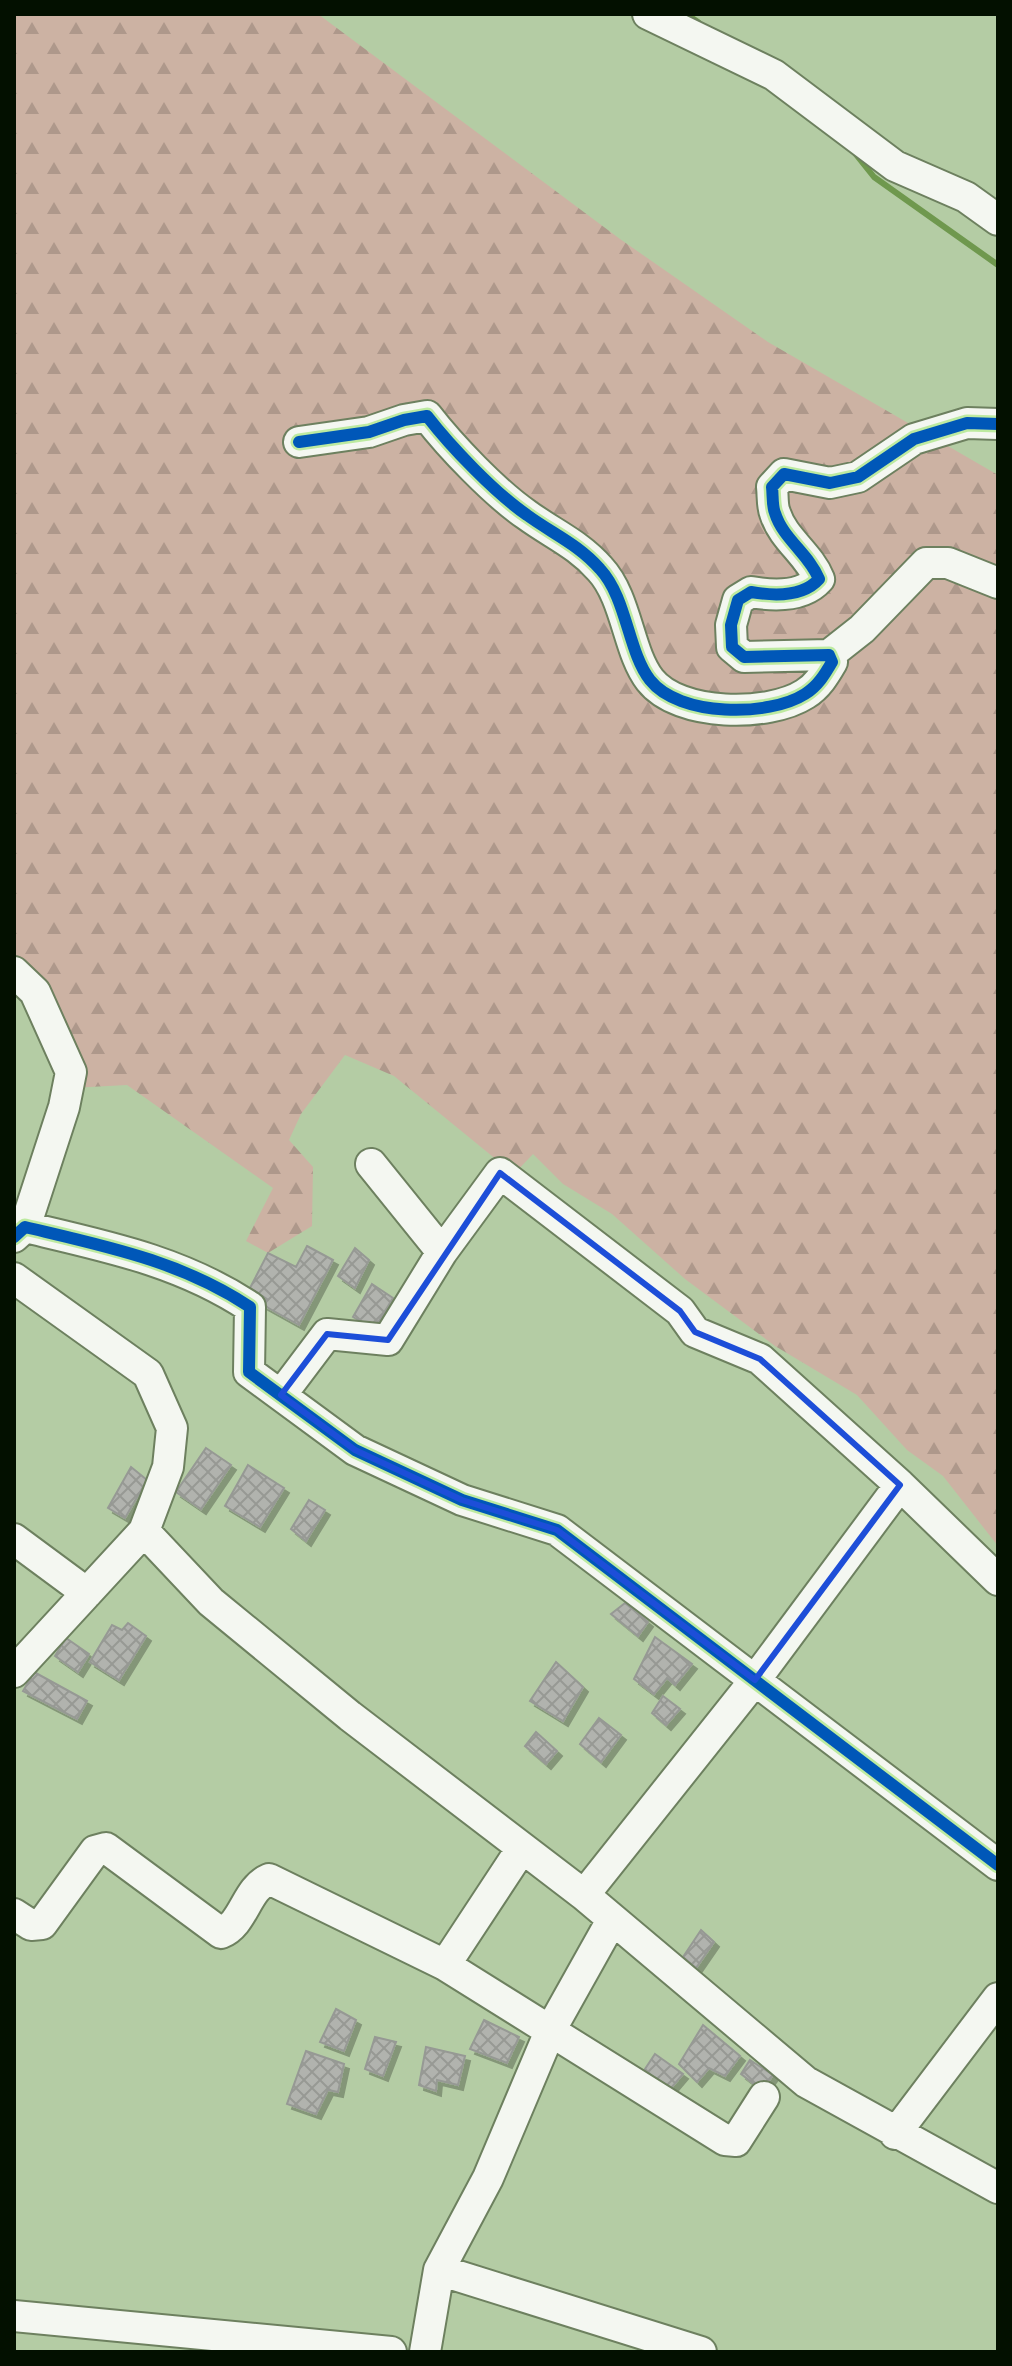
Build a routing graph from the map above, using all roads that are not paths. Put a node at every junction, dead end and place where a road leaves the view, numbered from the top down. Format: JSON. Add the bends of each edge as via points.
{"nodes":[{"id":1,"x":648,"y":14,"type":"edge"},
{"id":2,"x":998,"y":220,"type":"edge"},
{"id":3,"x":998,"y":424,"type":"edge"},
{"id":4,"x":299,"y":442,"type":"dead end"},
{"id":5,"x":998,"y":583,"type":"edge"},
{"id":6,"x":829,"y":655,"type":"junction"},
{"id":7,"x":14,"y":972,"type":"edge"},
{"id":8,"x":371,"y":1164,"type":"dead end"},
{"id":9,"x":20,"y":1232,"type":"edge"},
{"id":10,"x":442,"y":1252,"type":"junction"},
{"id":11,"x":14,"y":1278,"type":"edge"},
{"id":12,"x":281,"y":1395,"type":"junction"},
{"id":13,"x":900,"y":1485,"type":"junction"},
{"id":14,"x":144,"y":1531,"type":"junction"},
{"id":15,"x":14,"y":1539,"type":"edge"},
{"id":16,"x":998,"y":1580,"type":"edge"},
{"id":17,"x":87,"y":1593,"type":"junction"},
{"id":18,"x":14,"y":1672,"type":"edge"},
{"id":19,"x":755,"y":1680,"type":"junction"},
{"id":20,"x":522,"y":1848,"type":"junction"},
{"id":21,"x":998,"y":1865,"type":"edge"},
{"id":22,"x":584,"y":1895,"type":"junction"},
{"id":23,"x":14,"y":1914,"type":"edge"},
{"id":24,"x":612,"y":1920,"type":"junction"},
{"id":25,"x":445,"y":1965,"type":"junction"},
{"id":26,"x":998,"y":1998,"type":"edge"},
{"id":27,"x":551,"y":2029,"type":"junction"},
{"id":28,"x":764,"y":2097,"type":"dead end"},
{"id":29,"x":895,"y":2134,"type":"junction"},
{"id":30,"x":998,"y":2188,"type":"edge"},
{"id":31,"x":439,"y":2270,"type":"junction"},
{"id":32,"x":14,"y":2316,"type":"edge"},
{"id":33,"x":391,"y":2352,"type":"edge"},
{"id":34,"x":425,"y":2352,"type":"edge"},
{"id":35,"x":701,"y":2352,"type":"edge"}],
"edges":[{"from":1,"to":2,"type":"street","via":[[774,75],[895,166],[966,197]]},
{"from":3,"to":6,"type":"street","via":[[967,423],[914,439],[858,477],[830,483],[784,474],[772,487],[775,514],[819,579],[809,590],[751,592],[738,600],[732,647],[744,657],[766,659]]},
{"from":4,"to":6,"type":"street","via":[[369,432],[427,416],[527,515],[565,536],[602,571],[650,680],[672,697],[710,708],[768,710],[822,680],[832,662]]},
{"from":5,"to":6,"type":"street","via":[[948,563],[926,563]]},
{"from":7,"to":9,"type":"street","via":[[35,992],[71,1072]]},
{"from":8,"to":10,"type":"street"},
{"from":9,"to":12,"type":"street","via":[[148,1256],[216,1284],[250,1307],[249,1372]]},
{"from":10,"to":12,"type":"street","via":[[388,1340],[327,1334]]},
{"from":10,"to":13,"type":"street","via":[[500,1173],[680,1311],[695,1332],[760,1359]]},
{"from":11,"to":14,"type":"street","via":[[148,1374],[172,1428],[168,1467]]},
{"from":12,"to":19,"type":"street","via":[[355,1450],[462,1500],[557,1530]]},
{"from":13,"to":16,"type":"street"},
{"from":13,"to":19,"type":"street"},
{"from":14,"to":17,"type":"street"},
{"from":14,"to":20,"type":"street","via":[[211,1602]]},
{"from":15,"to":17,"type":"street"},
{"from":17,"to":18,"type":"street"},
{"from":19,"to":21,"type":"street"},
{"from":19,"to":22,"type":"street"},
{"from":20,"to":22,"type":"street"},
{"from":20,"to":25,"type":"street"},
{"from":22,"to":24,"type":"street"},
{"from":23,"to":25,"type":"street","via":[[31,1925],[42,1924],[95,1851],[106,1848],[221,1933],[230,1930],[260,1883],[269,1879]]},
{"from":24,"to":27,"type":"street"},
{"from":24,"to":29,"type":"street","via":[[806,2082]]},
{"from":25,"to":27,"type":"street"},
{"from":26,"to":29,"type":"street"},
{"from":27,"to":28,"type":"street","via":[[725,2140],[736,2141]]},
{"from":27,"to":31,"type":"street","via":[[488,2178]]},
{"from":29,"to":30,"type":"street"},
{"from":31,"to":34,"type":"street"},
{"from":31,"to":35,"type":"street"},
{"from":32,"to":33,"type":"street"}]}
